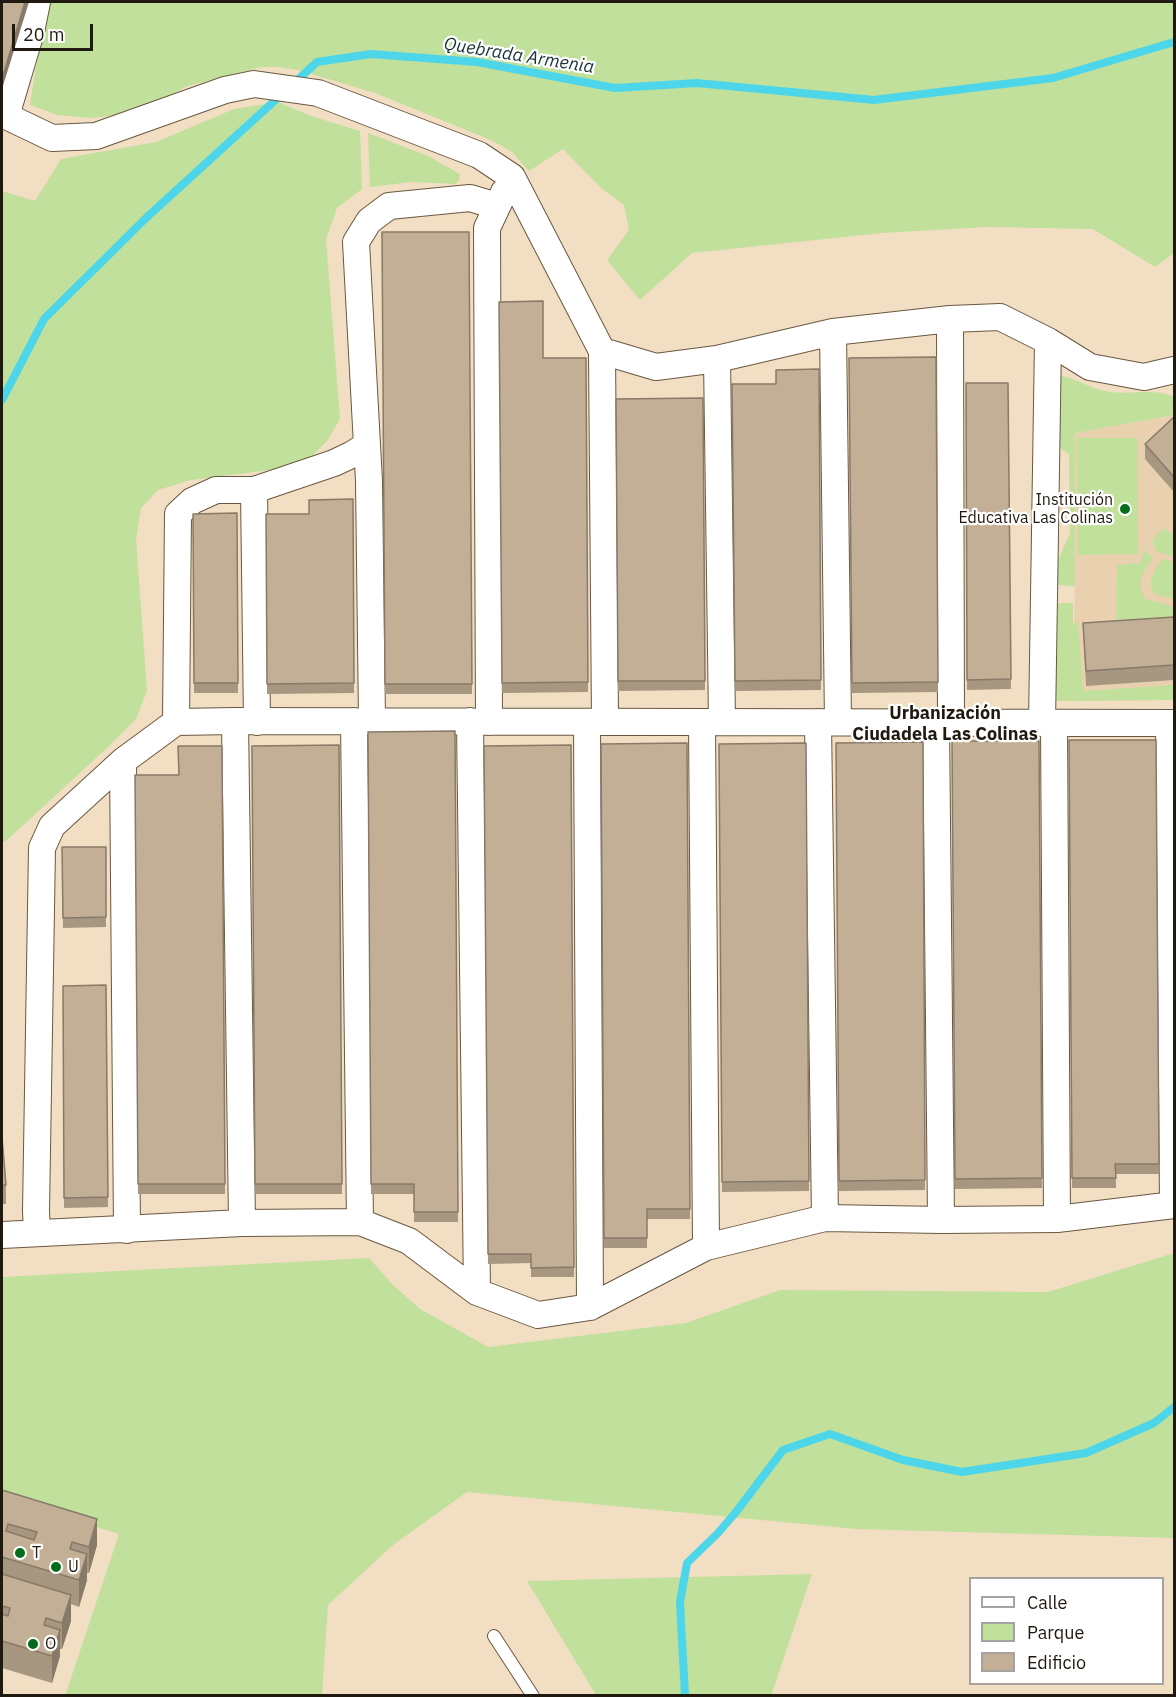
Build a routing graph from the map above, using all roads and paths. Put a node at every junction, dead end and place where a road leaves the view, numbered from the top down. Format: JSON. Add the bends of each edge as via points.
{"nodes":[{"id":1,"x":37,"y":2,"type":"edge"},
{"id":2,"x":4,"y":115,"type":"edge"},
{"id":3,"x":512,"y":177,"type":"junction"},
{"id":4,"x":497,"y":206,"type":"junction"},
{"id":5,"x":950,"y":319,"type":"junction"},
{"id":6,"x":833,"y":333,"type":"junction"},
{"id":7,"x":1048,"y":341,"type":"junction"},
{"id":8,"x":602,"y":351,"type":"junction"},
{"id":9,"x":717,"y":359,"type":"junction"},
{"id":10,"x":1174,"y":370,"type":"edge"},
{"id":11,"x":366,"y":445,"type":"junction"},
{"id":12,"x":254,"y":490,"type":"junction"},
{"id":13,"x":363,"y":721,"type":"junction"},
{"id":14,"x":176,"y":722,"type":"junction"},
{"id":15,"x":246,"y":722,"type":"junction"},
{"id":16,"x":479,"y":722,"type":"junction"},
{"id":17,"x":596,"y":722,"type":"junction"},
{"id":18,"x":712,"y":722,"type":"junction"},
{"id":19,"x":828,"y":722,"type":"junction"},
{"id":20,"x":944,"y":723,"type":"junction"},
{"id":21,"x":1048,"y":723,"type":"junction"},
{"id":22,"x":1172,"y":723,"type":"edge"},
{"id":23,"x":123,"y":761,"type":"junction"},
{"id":24,"x":1174,"y":1205,"type":"edge"},
{"id":25,"x":825,"y":1218,"type":"junction"},
{"id":26,"x":1057,"y":1219,"type":"junction"},
{"id":27,"x":941,"y":1220,"type":"junction"},
{"id":28,"x":360,"y":1222,"type":"junction"},
{"id":29,"x":242,"y":1223,"type":"junction"},
{"id":30,"x":127,"y":1230,"type":"junction"},
{"id":31,"x":37,"y":1233,"type":"junction"},
{"id":32,"x":2,"y":1235,"type":"edge"},
{"id":33,"x":706,"y":1247,"type":"junction"},
{"id":34,"x":477,"y":1293,"type":"junction"},
{"id":35,"x":590,"y":1307,"type":"junction"},
{"id":36,"x":494,"y":1636,"type":"dead end"},
{"id":37,"x":533,"y":1695,"type":"edge"}],
"edges":[{"from":1,"to":2,"type":"street"},
{"from":2,"to":3,"type":"street","via":[[52,138],[96,136],[225,90],[254,84],[318,93],[479,154]]},
{"from":3,"to":4,"type":"street"},
{"from":3,"to":8,"type":"street"},
{"from":4,"to":11,"type":"street","via":[[470,198],[389,206],[369,221],[356,242]]},
{"from":4,"to":16,"type":"street","via":[[487,228]]},
{"from":5,"to":6,"type":"street"},
{"from":5,"to":7,"type":"street","via":[[1000,317]]},
{"from":5,"to":20,"type":"street"},
{"from":6,"to":9,"type":"street"},
{"from":6,"to":19,"type":"street"},
{"from":7,"to":10,"type":"street","via":[[1090,367],[1144,377]]},
{"from":7,"to":21,"type":"street"},
{"from":8,"to":9,"type":"street","via":[[656,367]]},
{"from":8,"to":17,"type":"street"},
{"from":9,"to":18,"type":"street"},
{"from":11,"to":12,"type":"street","via":[[334,463]]},
{"from":11,"to":13,"type":"street","via":[[369,481]]},
{"from":12,"to":14,"type":"street","via":[[216,490],[192,501],[178,514]]},
{"from":12,"to":15,"type":"street"},
{"from":13,"to":15,"type":"street"},
{"from":13,"to":16,"type":"street"},
{"from":13,"to":28,"type":"street"},
{"from":14,"to":15,"type":"street"},
{"from":14,"to":23,"type":"street"},
{"from":15,"to":29,"type":"street"},
{"from":16,"to":17,"type":"street"},
{"from":16,"to":34,"type":"street"},
{"from":17,"to":18,"type":"street"},
{"from":17,"to":35,"type":"street"},
{"from":18,"to":19,"type":"street"},
{"from":18,"to":33,"type":"street"},
{"from":19,"to":20,"type":"street"},
{"from":19,"to":25,"type":"street"},
{"from":20,"to":21,"type":"street"},
{"from":20,"to":27,"type":"street"},
{"from":21,"to":22,"type":"street"},
{"from":21,"to":26,"type":"street"},
{"from":22,"to":24,"type":"street"},
{"from":23,"to":30,"type":"street"},
{"from":23,"to":31,"type":"street","via":[[52,826],[42,848]]},
{"from":24,"to":26,"type":"street"},
{"from":25,"to":27,"type":"street"},
{"from":25,"to":33,"type":"street"},
{"from":26,"to":27,"type":"street"},
{"from":28,"to":29,"type":"street"},
{"from":28,"to":34,"type":"street","via":[[410,1241]]},
{"from":29,"to":30,"type":"street"},
{"from":30,"to":31,"type":"street"},
{"from":31,"to":32,"type":"street"},
{"from":33,"to":35,"type":"street"},
{"from":34,"to":35,"type":"street","via":[[538,1315]]},
{"from":36,"to":37,"type":"lane"}]}
